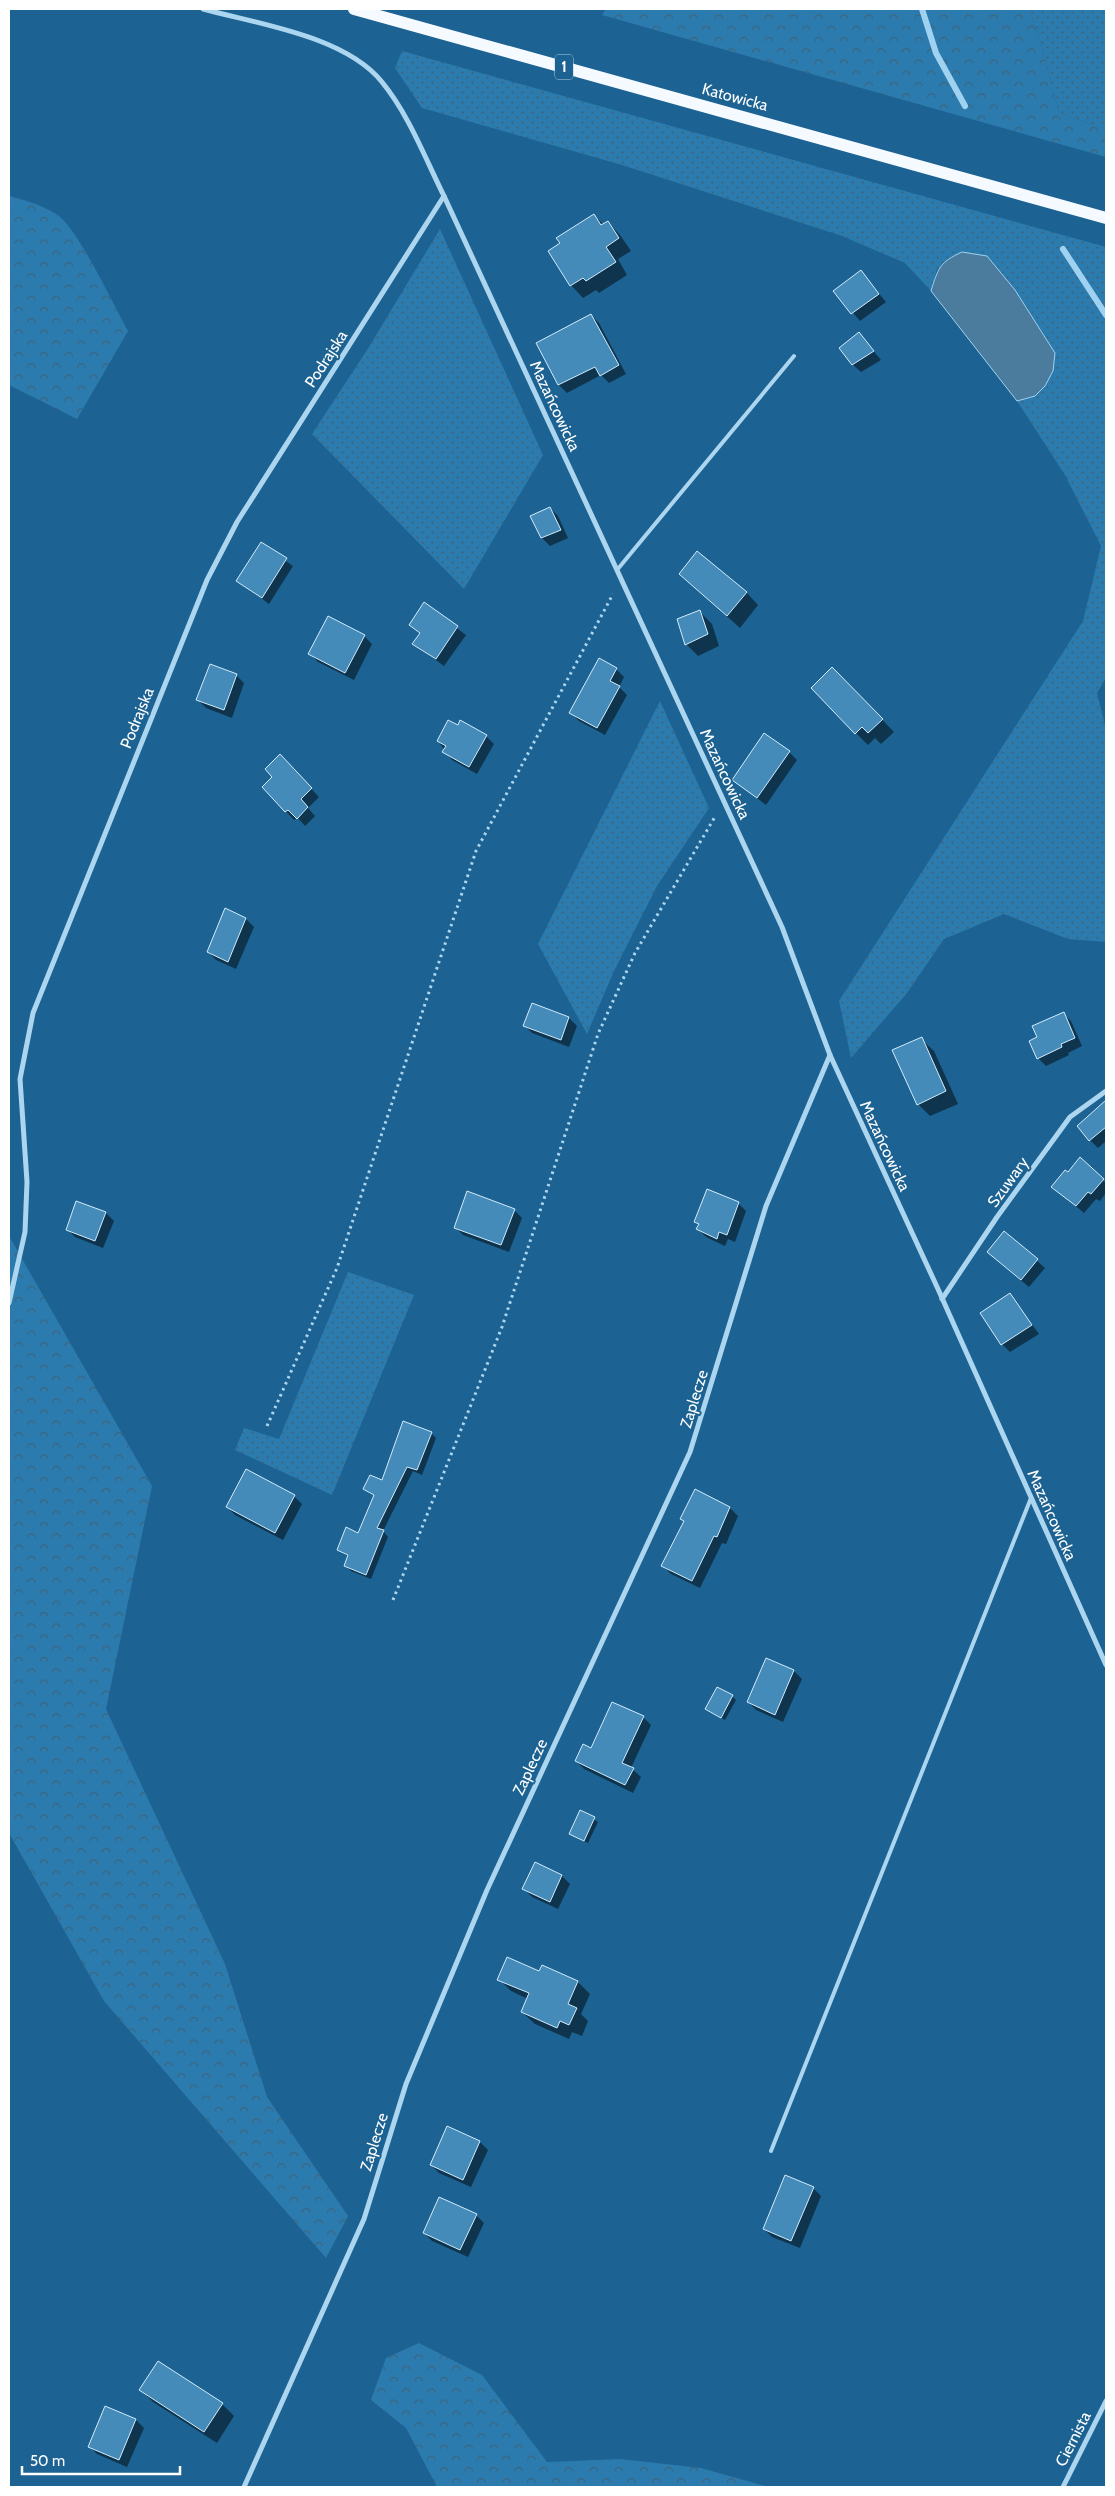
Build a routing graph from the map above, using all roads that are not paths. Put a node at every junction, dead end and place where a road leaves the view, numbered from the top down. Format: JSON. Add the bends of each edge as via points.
{"nodes":[{"id":1,"x":203,"y":9,"type":"edge"},
{"id":2,"x":354,"y":9,"type":"edge"},
{"id":3,"x":444,"y":196,"type":"junction"},
{"id":4,"x":1106,"y":218,"type":"edge"},
{"id":5,"x":794,"y":356,"type":"dead end"},
{"id":6,"x":617,"y":570,"type":"junction"},
{"id":7,"x":830,"y":1055,"type":"junction"},
{"id":8,"x":1106,"y":1091,"type":"edge"},
{"id":9,"x":942,"y":1299,"type":"junction"},
{"id":10,"x":9,"y":1303,"type":"edge"},
{"id":11,"x":1031,"y":1498,"type":"junction"},
{"id":12,"x":1106,"y":1665,"type":"edge"},
{"id":13,"x":771,"y":2151,"type":"dead end"},
{"id":14,"x":1106,"y":2401,"type":"edge"},
{"id":15,"x":244,"y":2487,"type":"edge"},
{"id":16,"x":1063,"y":2487,"type":"edge"}],
"edges":[{"from":1,"to":3,"type":"street","name":"Mazańcowicka","via":[[307,37],[337,48],[359,61],[382,82],[399,107]]},
{"from":2,"to":4,"type":"main road","name":"Katowicka","number":"1"},
{"from":3,"to":6,"type":"street","name":"Mazańcowicka"},
{"from":3,"to":10,"type":"street","name":"Podrajska","via":[[237,522],[206,580],[36,1004],[20,1079],[27,1182],[25,1232]]},
{"from":5,"to":6,"type":"lane"},
{"from":6,"to":7,"type":"street","name":"Mazańcowicka","via":[[782,927]]},
{"from":7,"to":9,"type":"street","name":"Mazańcowicka"},
{"from":7,"to":15,"type":"street","name":"Zaplecze","via":[[766,1206],[690,1452],[487,1890],[406,2084],[364,2219]]},
{"from":8,"to":9,"type":"street","name":"Szuwary","via":[[1070,1117]]},
{"from":9,"to":11,"type":"street","name":"Mazańcowicka"},
{"from":11,"to":12,"type":"street","name":"Mazańcowicka"},
{"from":11,"to":13,"type":"lane"},
{"from":14,"to":16,"type":"street","name":"Ciernista"}]}
